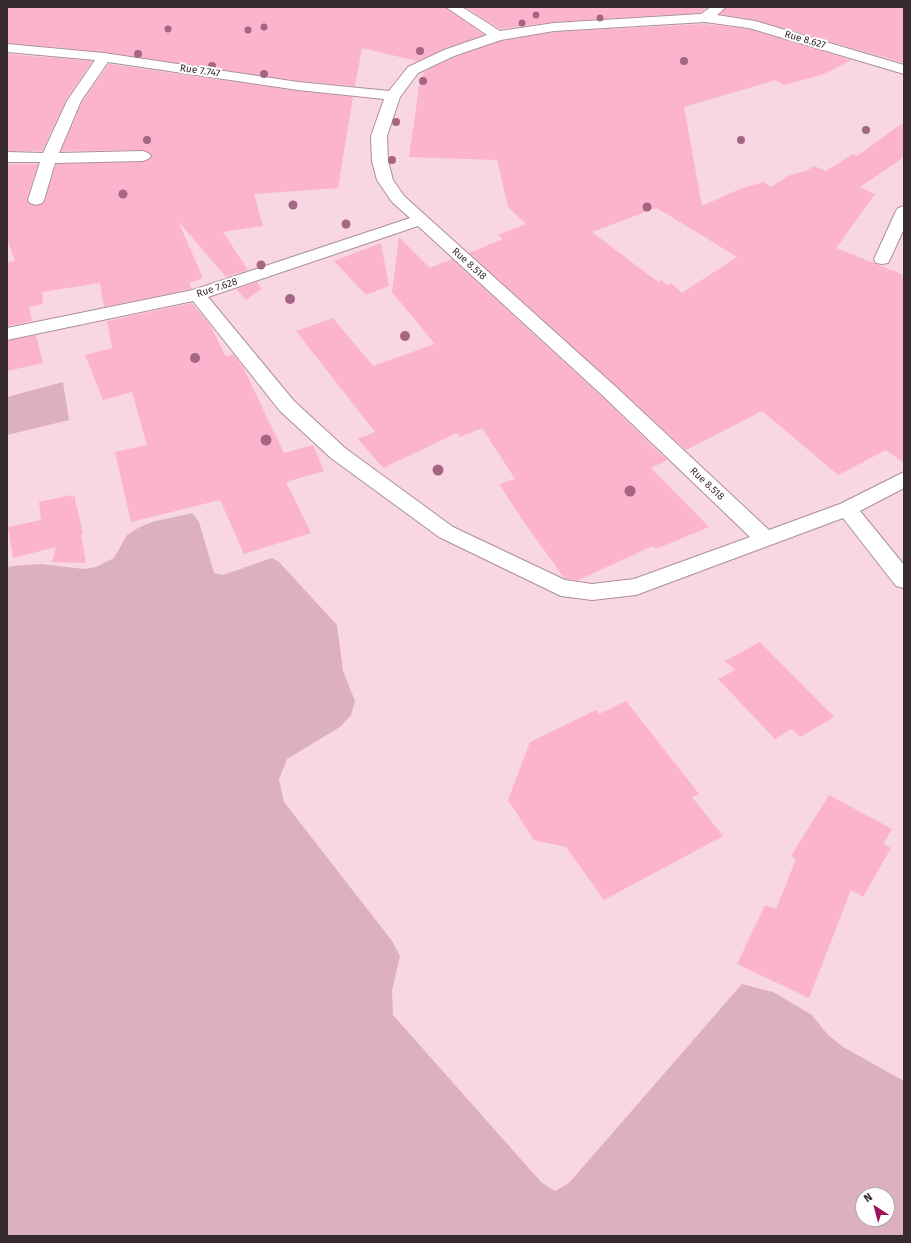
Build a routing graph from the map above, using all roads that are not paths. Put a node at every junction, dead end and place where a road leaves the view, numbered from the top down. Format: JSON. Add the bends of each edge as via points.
{"nodes":[{"id":1,"x":453,"y":7,"type":"edge"},
{"id":2,"x":719,"y":7,"type":"edge"},
{"id":3,"x":666,"y":13,"type":"edge"},
{"id":4,"x":704,"y":18,"type":"junction"},
{"id":5,"x":498,"y":36,"type":"junction"},
{"id":6,"x":7,"y":48,"type":"edge"},
{"id":7,"x":104,"y":57,"type":"junction"},
{"id":8,"x":904,"y":70,"type":"edge"},
{"id":9,"x":393,"y":96,"type":"junction"},
{"id":10,"x":143,"y":156,"type":"dead end"},
{"id":11,"x":7,"y":157,"type":"edge"},
{"id":12,"x":49,"y":158,"type":"junction"},
{"id":13,"x":36,"y":200,"type":"dead end"},
{"id":14,"x":904,"y":211,"type":"edge"},
{"id":15,"x":421,"y":220,"type":"junction"},
{"id":16,"x":882,"y":259,"type":"dead end"},
{"id":17,"x":197,"y":295,"type":"junction"},
{"id":18,"x":7,"y":334,"type":"edge"},
{"id":19,"x":904,"y":479,"type":"edge"},
{"id":20,"x":847,"y":509,"type":"junction"},
{"id":21,"x":766,"y":539,"type":"junction"},
{"id":22,"x":904,"y":580,"type":"edge"}],
"edges":[{"from":1,"to":5,"type":"street"},
{"from":2,"to":4,"type":"street"},
{"from":3,"to":4,"type":"street","name":"Rue 8.518"},
{"from":3,"to":5,"type":"street","name":"Rue 8.518"},
{"from":4,"to":8,"type":"street","name":"Rue 8.627","via":[[750,24]]},
{"from":5,"to":9,"type":"street","name":"Rue 8.518","via":[[413,70]]},
{"from":6,"to":7,"type":"street","name":"Rue 7.747"},
{"from":7,"to":9,"type":"street","name":"Rue 7.747","via":[[298,86]]},
{"from":7,"to":12,"type":"street","via":[[74,101]]},
{"from":9,"to":15,"type":"street","name":"Rue 8.518","via":[[379,136],[380,161],[385,180],[398,199]]},
{"from":10,"to":12,"type":"street"},
{"from":11,"to":12,"type":"street"},
{"from":12,"to":13,"type":"street"},
{"from":14,"to":16,"type":"street"},
{"from":15,"to":17,"type":"street","name":"Rue 7.628"},
{"from":15,"to":21,"type":"street","name":"Rue 8.518","via":[[609,391]]},
{"from":17,"to":18,"type":"street","name":"Rue 7.628"},
{"from":17,"to":21,"type":"street","via":[[287,406],[338,453],[446,532],[561,588],[592,592],[636,587]]},
{"from":19,"to":20,"type":"street"},
{"from":20,"to":21,"type":"street"},
{"from":20,"to":22,"type":"street"}]}
